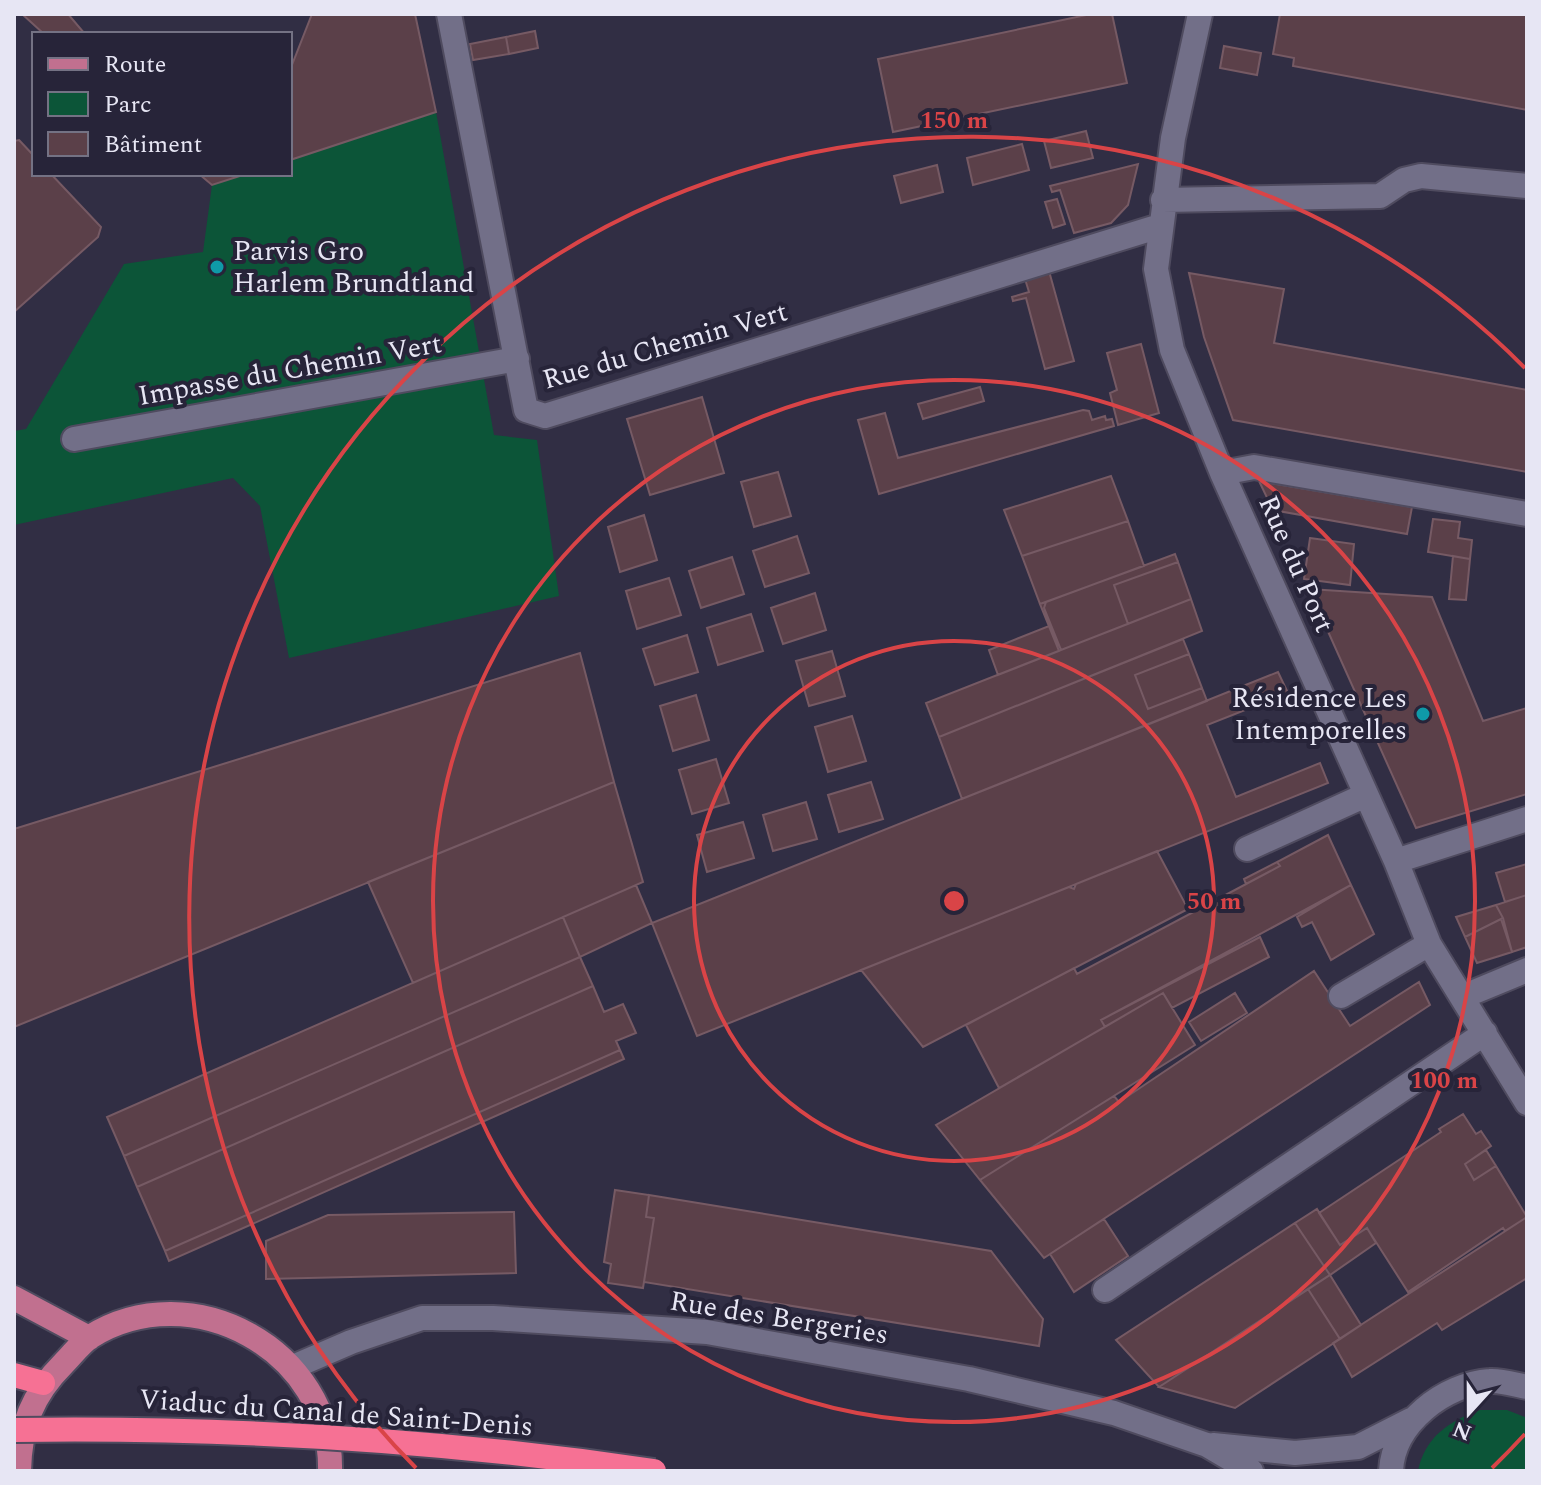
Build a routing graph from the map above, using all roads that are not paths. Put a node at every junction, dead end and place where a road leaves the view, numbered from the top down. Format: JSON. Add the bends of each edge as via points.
{"nodes":[{"id":1,"x":449,"y":14,"type":"edge"},
{"id":2,"x":1200,"y":14,"type":"edge"},
{"id":3,"x":1527,"y":186,"type":"edge"},
{"id":4,"x":1163,"y":200,"type":"junction"},
{"id":5,"x":1160,"y":226,"type":"junction"},
{"id":6,"x":517,"y":359,"type":"junction"},
{"id":7,"x":74,"y":439,"type":"dead end"},
{"id":8,"x":1222,"y":473,"type":"junction"},
{"id":9,"x":1527,"y":514,"type":"edge"},
{"id":10,"x":1366,"y":795,"type":"junction"},
{"id":11,"x":1527,"y":819,"type":"edge"},
{"id":12,"x":1247,"y":849,"type":"dead end"},
{"id":13,"x":1396,"y":861,"type":"junction"},
{"id":14,"x":1429,"y":944,"type":"junction"},
{"id":15,"x":1527,"y":970,"type":"edge"},
{"id":16,"x":1341,"y":996,"type":"dead end"},
{"id":17,"x":1462,"y":997,"type":"junction"},
{"id":18,"x":1485,"y":1033,"type":"junction"},
{"id":19,"x":1527,"y":1103,"type":"edge"},
{"id":20,"x":1105,"y":1290,"type":"dead end"},
{"id":21,"x":14,"y":1298,"type":"edge"},
{"id":22,"x":89,"y":1338,"type":"junction"},
{"id":23,"x":293,"y":1367,"type":"junction"},
{"id":24,"x":14,"y":1375,"type":"edge"},
{"id":25,"x":43,"y":1383,"type":"junction"},
{"id":26,"x":1527,"y":1387,"type":"edge"},
{"id":27,"x":1411,"y":1420,"type":"junction"},
{"id":28,"x":14,"y":1430,"type":"edge"},
{"id":29,"x":1207,"y":1445,"type":"junction"},
{"id":30,"x":19,"y":1471,"type":"edge"},
{"id":31,"x":330,"y":1471,"type":"edge"},
{"id":32,"x":654,"y":1471,"type":"edge"},
{"id":33,"x":1251,"y":1471,"type":"edge"},
{"id":34,"x":1391,"y":1471,"type":"edge"}],
"edges":[{"from":1,"to":6,"type":"street","name":"Rue du Chemin Vert"},
{"from":2,"to":4,"type":"street","name":"Rue du Port"},
{"from":3,"to":4,"type":"street","via":[[1421,176],[1380,196]]},
{"from":4,"to":5,"type":"street","name":"Rue du Port"},
{"from":5,"to":6,"type":"street","name":"Rue du Chemin Vert","via":[[545,416],[526,410]]},
{"from":5,"to":8,"type":"street","name":"Rue du Port","via":[[1156,269],[1172,350]]},
{"from":6,"to":7,"type":"street","name":"Impasse du Chemin Vert"},
{"from":8,"to":9,"type":"street","via":[[1254,467]]},
{"from":8,"to":10,"type":"street","name":"Rue du Port"},
{"from":10,"to":12,"type":"street"},
{"from":10,"to":13,"type":"street","name":"Rue du Port"},
{"from":11,"to":13,"type":"street"},
{"from":13,"to":14,"type":"street","name":"Rue du Port"},
{"from":14,"to":16,"type":"street"},
{"from":14,"to":17,"type":"street","name":"Rue du Port"},
{"from":15,"to":17,"type":"street"},
{"from":17,"to":18,"type":"street","name":"Rue du Port"},
{"from":18,"to":19,"type":"street","name":"Rue du Port"},
{"from":18,"to":20,"type":"street"},
{"from":21,"to":22,"type":"main road"},
{"from":22,"to":23,"type":"main road","via":[[133,1318],[186,1314],[239,1327]]},
{"from":22,"to":25,"type":"main road"},
{"from":23,"to":29,"type":"street","name":"Rue des Bergeries","via":[[422,1318],[707,1332],[969,1379],[1114,1413]]},
{"from":23,"to":31,"type":"main road","via":[[318,1406],[331,1449]]},
{"from":24,"to":25,"type":"highway"},
{"from":25,"to":30,"type":"main road","via":[[20,1437]]},
{"from":26,"to":27,"type":"street","name":"Rue des Bergeries","via":[[1491,1380],[1447,1392]]},
{"from":27,"to":29,"type":"street","name":"Rue des Bergeries","via":[[1358,1447],[1295,1453]]},
{"from":27,"to":34,"type":"street"},
{"from":28,"to":32,"type":"highway","name":"Viaduc du Canal de Saint-Denis","bridge":true,"via":[[156,1428],[397,1443]]},
{"from":29,"to":33,"type":"street","name":"Rue des Bergeries"}]}
